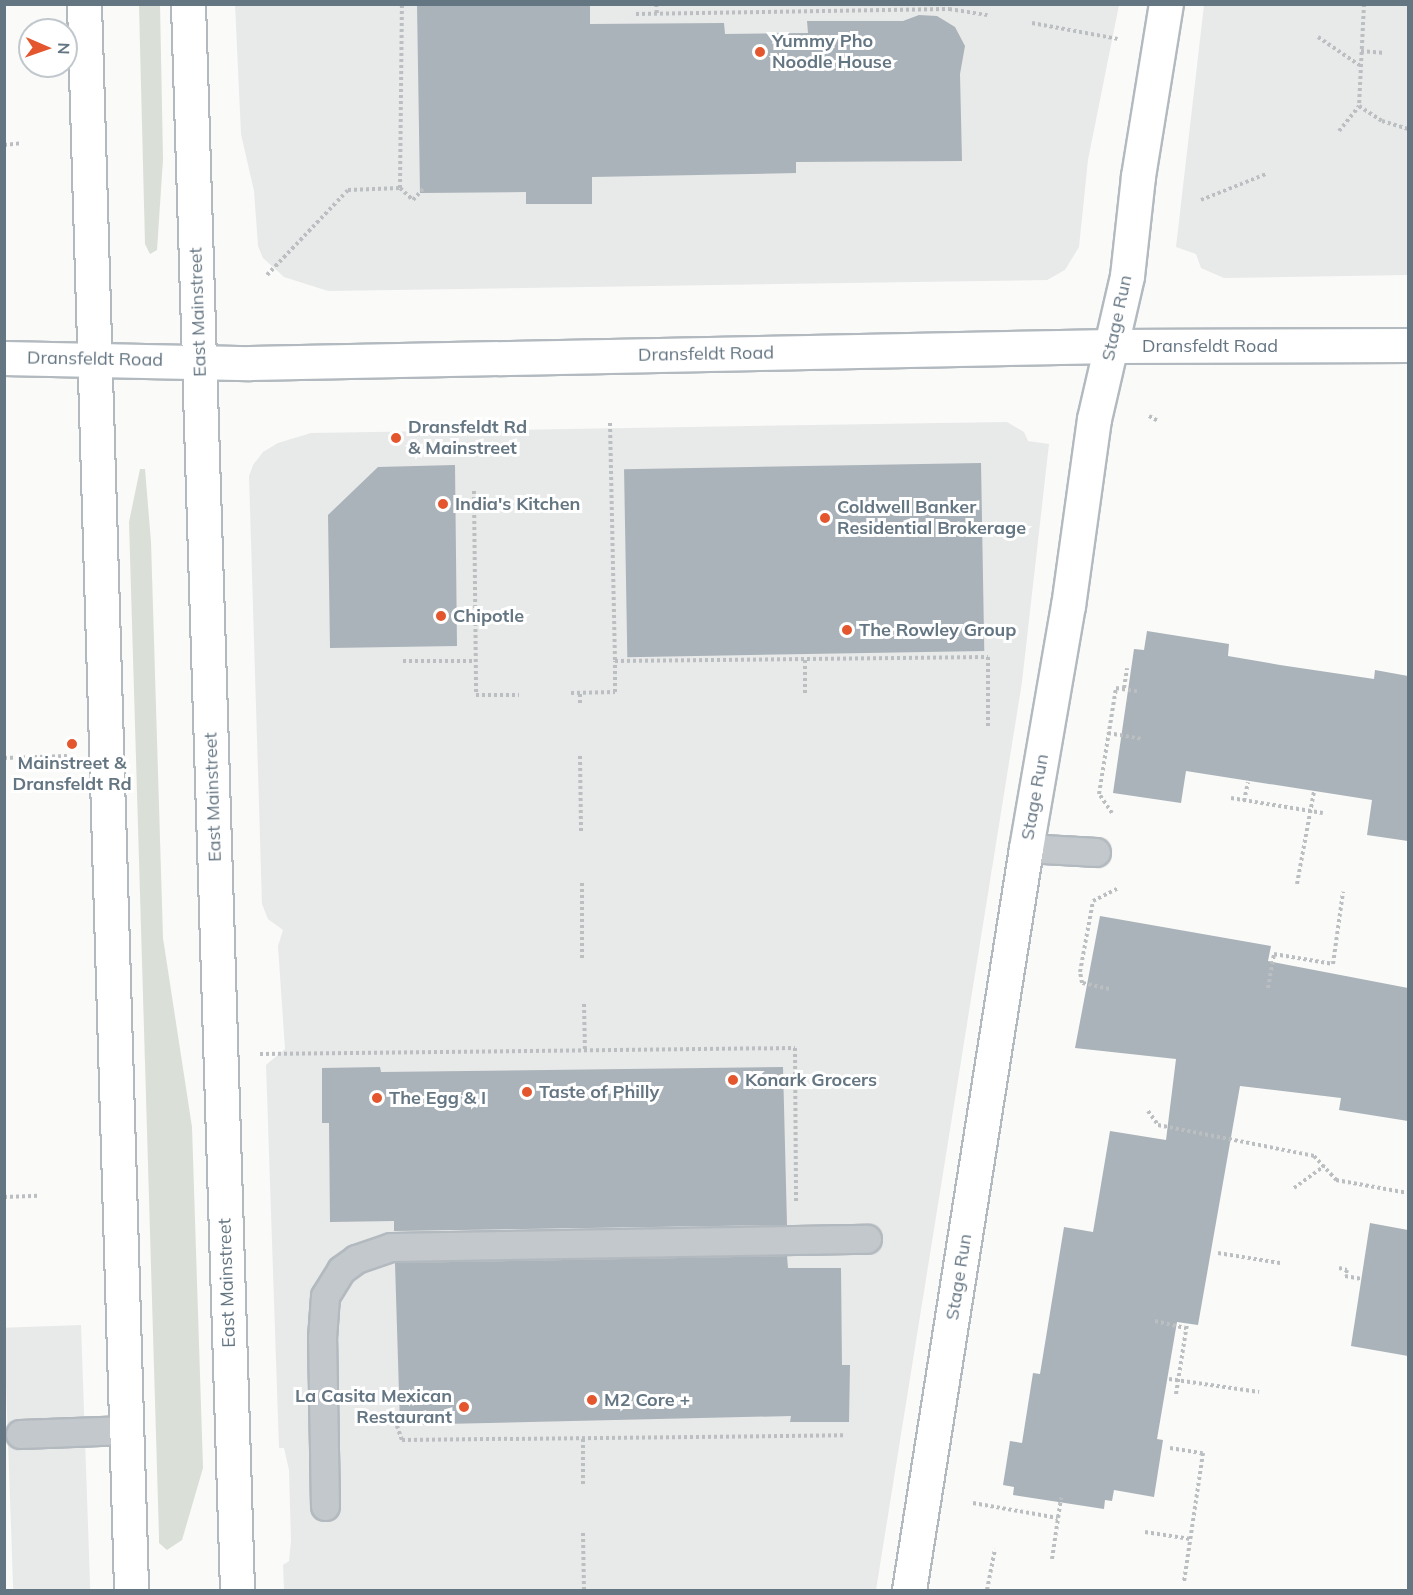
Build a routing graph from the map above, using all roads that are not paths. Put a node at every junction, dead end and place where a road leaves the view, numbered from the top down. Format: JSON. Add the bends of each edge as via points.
{"nodes":[{"id":1,"x":84,"y":4,"type":"edge"},
{"id":2,"x":188,"y":4,"type":"edge"},
{"id":3,"x":1166,"y":4,"type":"edge"},
{"id":4,"x":1408,"y":345,"type":"edge"},
{"id":5,"x":1112,"y":346,"type":"junction"},
{"id":6,"x":95,"y":357,"type":"junction"},
{"id":7,"x":4,"y":358,"type":"edge"},
{"id":8,"x":200,"y":362,"type":"junction"},
{"id":9,"x":1026,"y":848,"type":"junction"},
{"id":10,"x":1095,"y":852,"type":"dead end"},
{"id":11,"x":867,"y":1239,"type":"dead end"},
{"id":12,"x":127,"y":1430,"type":"junction"},
{"id":13,"x":20,"y":1434,"type":"dead end"},
{"id":14,"x":325,"y":1506,"type":"dead end"},
{"id":15,"x":131,"y":1590,"type":"edge"},
{"id":16,"x":237,"y":1590,"type":"edge"},
{"id":17,"x":909,"y":1590,"type":"edge"}],
"edges":[{"from":1,"to":6,"type":"main road"},
{"from":2,"to":8,"type":"main road","name":"East Mainstreet"},
{"from":3,"to":5,"type":"main road","name":"Stage Run","via":[[1138,176],[1127,276]]},
{"from":4,"to":5,"type":"main road","name":"Dransfeldt Road"},
{"from":5,"to":8,"type":"main road","name":"Dransfeldt Road"},
{"from":5,"to":9,"type":"main road","name":"Stage Run","via":[[1094,419],[1068,606]]},
{"from":6,"to":7,"type":"main road","name":"Dransfeldt Road"},
{"from":6,"to":8,"type":"main road","name":"Dransfeldt Road"},
{"from":6,"to":12,"type":"main road"},
{"from":8,"to":16,"type":"main road","name":"East Mainstreet"},
{"from":9,"to":10,"type":"lane"},
{"from":9,"to":17,"type":"main road","name":"Stage Run"},
{"from":11,"to":14,"type":"lane","via":[[391,1247],[356,1259],[334,1281],[324,1305]]},
{"from":12,"to":13,"type":"lane"},
{"from":12,"to":15,"type":"main road"}]}
